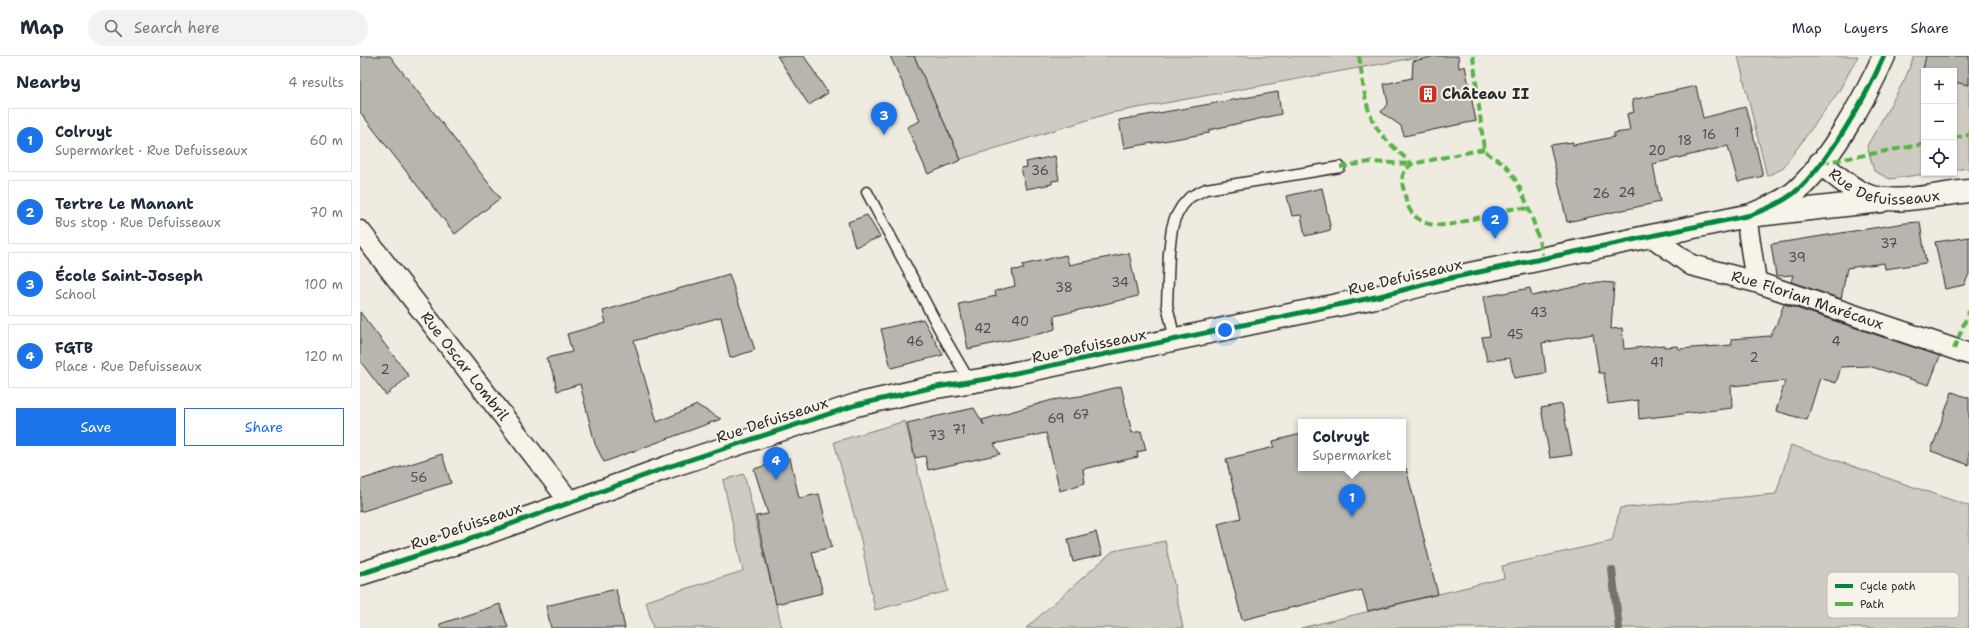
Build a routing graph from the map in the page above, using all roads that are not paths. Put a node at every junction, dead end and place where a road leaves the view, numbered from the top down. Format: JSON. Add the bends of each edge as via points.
{"nodes":[{"id":1,"x":1884,"y":56,"type":"edge"},
{"id":2,"x":1820,"y":163,"type":"junction"},
{"id":3,"x":1340,"y":167,"type":"dead end"},
{"id":4,"x":1969,"y":191,"type":"edge"},
{"id":5,"x":867,"y":192,"type":"dead end"},
{"id":6,"x":1888,"y":200,"type":"junction"},
{"id":7,"x":1749,"y":216,"type":"junction"},
{"id":8,"x":360,"y":231,"type":"edge"},
{"id":9,"x":1651,"y":236,"type":"junction"},
{"id":10,"x":1756,"y":282,"type":"junction"},
{"id":11,"x":1175,"y":340,"type":"junction"},
{"id":12,"x":1969,"y":354,"type":"edge"},
{"id":13,"x":970,"y":382,"type":"junction"},
{"id":14,"x":570,"y":502,"type":"junction"},
{"id":15,"x":360,"y":574,"type":"edge"}],
"edges":[{"from":1,"to":2,"type":"main road","via":[[1862,100]]},
{"from":2,"to":6,"type":"main road","name":"Rue Defuisseaux","via":[[1867,195]]},
{"from":2,"to":7,"type":"main road","name":"Rue Defuisseaux","via":[[1806,182],[1793,193],[1774,206]]},
{"from":3,"to":11,"type":"lane","via":[[1206,189],[1190,197],[1175,218],[1170,245],[1167,305]]},
{"from":4,"to":6,"type":"main road","name":"Rue Defuisseaux"},
{"from":5,"to":13,"type":"lane"},
{"from":6,"to":7,"type":"main road"},
{"from":7,"to":9,"type":"main road","name":"Rue Defuisseaux"},
{"from":7,"to":10,"type":"street"},
{"from":8,"to":14,"type":"street","name":"Rue Oscar Lombril"},
{"from":9,"to":10,"type":"street","name":"Rue Florian Marécaux","via":[[1691,265]]},
{"from":9,"to":11,"type":"main road","name":"Rue Defuisseaux"},
{"from":10,"to":12,"type":"street","name":"Rue Florian Marécaux"},
{"from":11,"to":13,"type":"main road","name":"Rue Defuisseaux"},
{"from":13,"to":14,"type":"main road","name":"Rue Defuisseaux","via":[[930,388],[856,405]]},
{"from":14,"to":15,"type":"main road","name":"Rue Defuisseaux","via":[[478,536]]}]}
